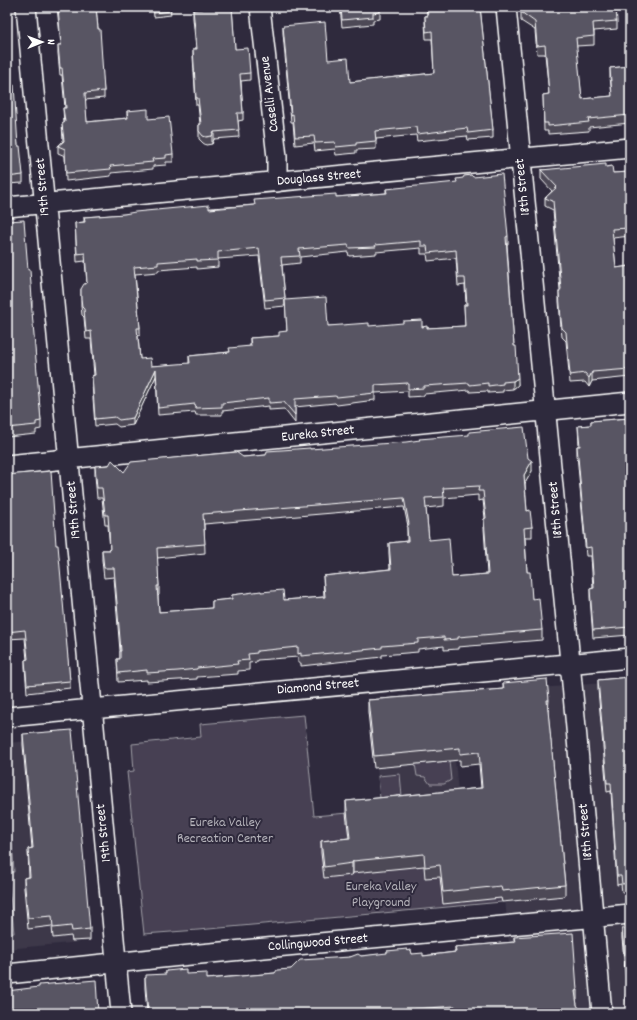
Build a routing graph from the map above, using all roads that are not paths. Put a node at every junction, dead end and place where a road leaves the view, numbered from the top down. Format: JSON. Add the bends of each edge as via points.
{"nodes":[{"id":1,"x":26,"y":7,"type":"edge"},
{"id":2,"x":260,"y":7,"type":"edge"},
{"id":3,"x":506,"y":7,"type":"edge"},
{"id":4,"x":630,"y":148,"type":"edge"},
{"id":5,"x":521,"y":158,"type":"junction"},
{"id":6,"x":277,"y":182,"type":"junction"},
{"id":7,"x":44,"y":203,"type":"junction"},
{"id":8,"x":7,"y":207,"type":"edge"},
{"id":9,"x":630,"y":402,"type":"edge"},
{"id":10,"x":546,"y":410,"type":"junction"},
{"id":11,"x":69,"y":460,"type":"junction"},
{"id":12,"x":7,"y":465,"type":"edge"},
{"id":13,"x":630,"y":658,"type":"edge"},
{"id":14,"x":570,"y":664,"type":"junction"},
{"id":15,"x":92,"y":708,"type":"junction"},
{"id":16,"x":7,"y":717,"type":"edge"},
{"id":17,"x":630,"y":914,"type":"edge"},
{"id":18,"x":594,"y":918,"type":"junction"},
{"id":19,"x":117,"y":964,"type":"junction"},
{"id":20,"x":7,"y":974,"type":"edge"},
{"id":21,"x":121,"y":1013,"type":"edge"},
{"id":22,"x":602,"y":1013,"type":"edge"}],
"edges":[{"from":1,"to":7,"type":"street","name":"19th Street"},
{"from":2,"to":6,"type":"street","name":"Caselli Avenue","via":[[277,157]]},
{"from":3,"to":5,"type":"street","name":"18th Street"},
{"from":4,"to":5,"type":"street","name":"Douglass Street"},
{"from":5,"to":6,"type":"street","name":"Douglass Street"},
{"from":5,"to":10,"type":"street","name":"18th Street"},
{"from":6,"to":7,"type":"street","name":"Douglass Street"},
{"from":7,"to":8,"type":"street","name":"Douglass Street"},
{"from":7,"to":11,"type":"street","name":"19th Street"},
{"from":9,"to":10,"type":"street","name":"Eureka Street"},
{"from":10,"to":11,"type":"street","name":"Eureka Street"},
{"from":10,"to":14,"type":"street","name":"18th Street"},
{"from":11,"to":12,"type":"street","name":"Eureka Street"},
{"from":11,"to":15,"type":"street","name":"19th Street"},
{"from":13,"to":14,"type":"street","name":"Diamond Street"},
{"from":14,"to":15,"type":"street","name":"Diamond Street"},
{"from":14,"to":18,"type":"street","name":"18th Street"},
{"from":15,"to":16,"type":"street","name":"Diamond Street"},
{"from":15,"to":19,"type":"street","name":"19th Street"},
{"from":17,"to":18,"type":"street","name":"Collingwood Street"},
{"from":18,"to":19,"type":"street","name":"Collingwood Street"},
{"from":18,"to":22,"type":"street","name":"18th Street"},
{"from":19,"to":20,"type":"street","name":"Collingwood Street"},
{"from":19,"to":21,"type":"street","name":"19th Street"}]}
